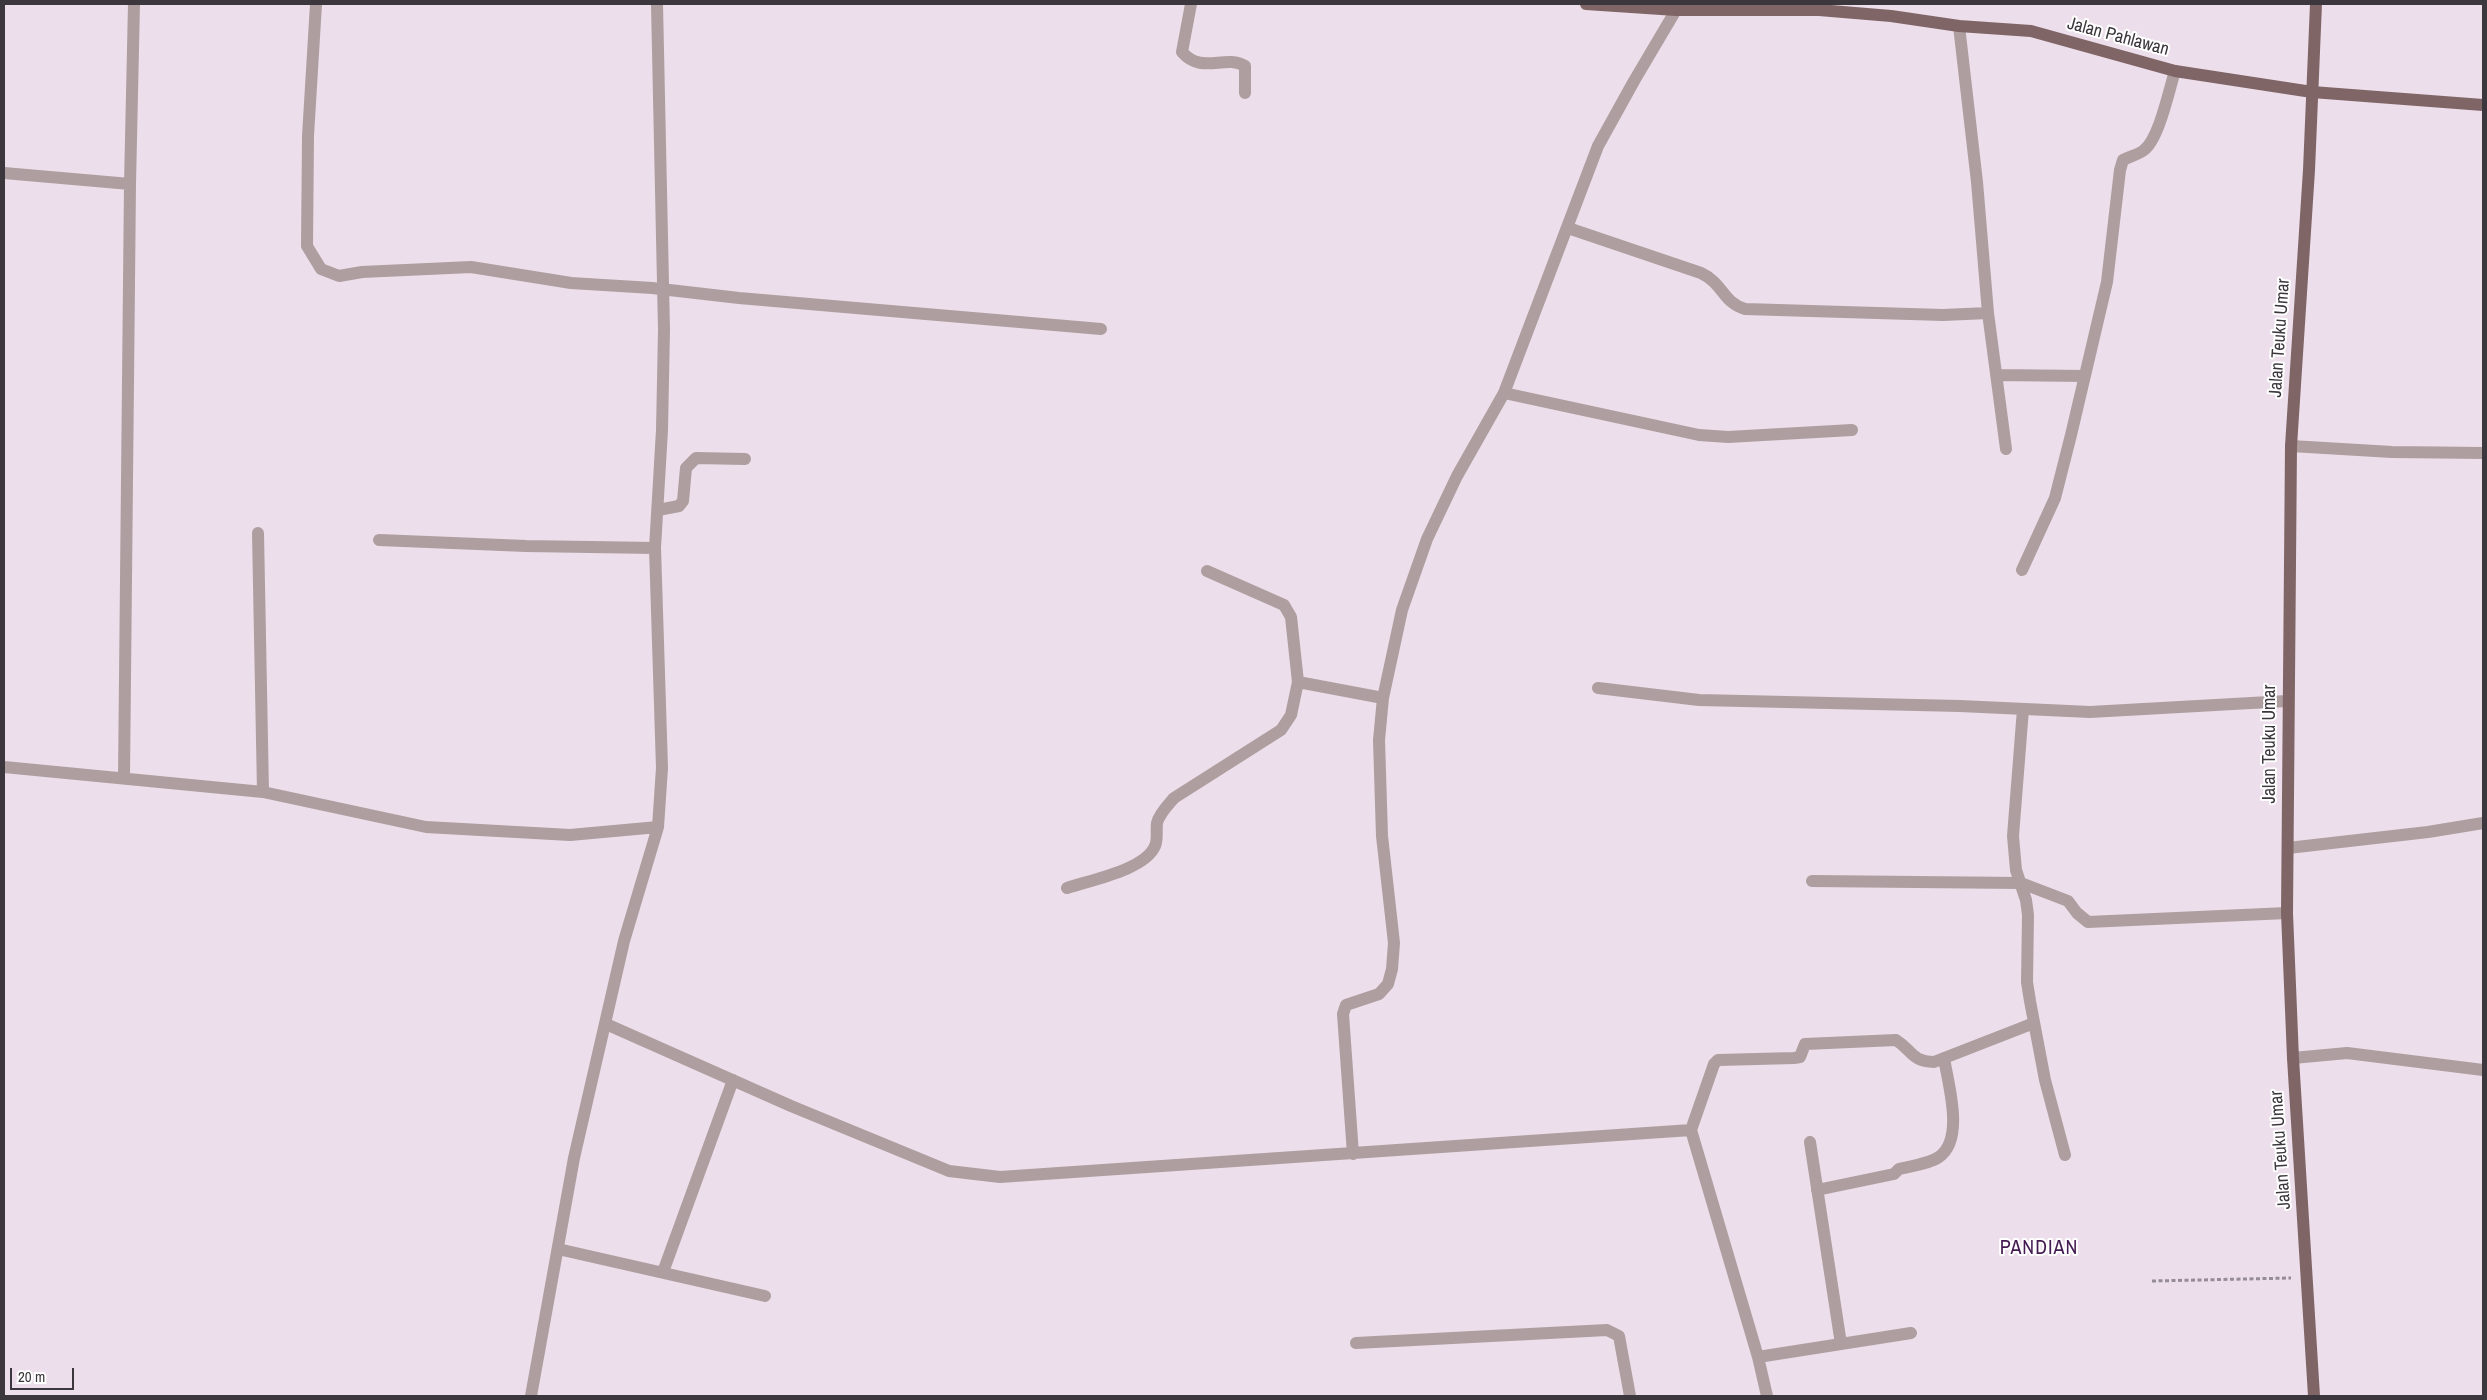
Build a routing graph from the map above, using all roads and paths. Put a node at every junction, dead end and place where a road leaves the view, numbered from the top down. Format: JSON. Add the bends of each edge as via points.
{"nodes":[{"id":1,"x":134,"y":4,"type":"edge"},
{"id":2,"x":316,"y":4,"type":"edge"},
{"id":3,"x":658,"y":4,"type":"edge"},
{"id":4,"x":1191,"y":4,"type":"edge"},
{"id":5,"x":1586,"y":4,"type":"edge"},
{"id":6,"x":2316,"y":4,"type":"edge"},
{"id":7,"x":1759,"y":6,"type":"edge"},
{"id":8,"x":1676,"y":10,"type":"junction"},
{"id":9,"x":1959,"y":26,"type":"junction"},
{"id":10,"x":2175,"y":71,"type":"junction"},
{"id":11,"x":2312,"y":92,"type":"junction"},
{"id":12,"x":1244,"y":93,"type":"dead end"},
{"id":13,"x":2483,"y":105,"type":"edge"},
{"id":14,"x":4,"y":173,"type":"edge"},
{"id":15,"x":130,"y":184,"type":"junction"},
{"id":16,"x":1568,"y":228,"type":"junction"},
{"id":17,"x":662,"y":289,"type":"junction"},
{"id":18,"x":1988,"y":313,"type":"junction"},
{"id":19,"x":1101,"y":329,"type":"dead end"},
{"id":20,"x":1997,"y":375,"type":"junction"},
{"id":21,"x":2085,"y":376,"type":"junction"},
{"id":22,"x":1504,"y":393,"type":"junction"},
{"id":23,"x":1852,"y":430,"type":"dead end"},
{"id":24,"x":2291,"y":446,"type":"junction"},
{"id":25,"x":2006,"y":449,"type":"dead end"},
{"id":26,"x":2483,"y":453,"type":"edge"},
{"id":27,"x":745,"y":459,"type":"dead end"},
{"id":28,"x":658,"y":510,"type":"junction"},
{"id":29,"x":258,"y":533,"type":"dead end"},
{"id":30,"x":379,"y":540,"type":"dead end"},
{"id":31,"x":655,"y":548,"type":"junction"},
{"id":32,"x":2022,"y":570,"type":"dead end"},
{"id":33,"x":1207,"y":571,"type":"dead end"},
{"id":34,"x":1298,"y":682,"type":"junction"},
{"id":35,"x":1598,"y":688,"type":"dead end"},
{"id":36,"x":1383,"y":698,"type":"junction"},
{"id":37,"x":2287,"y":701,"type":"junction"},
{"id":38,"x":2023,"y":709,"type":"junction"},
{"id":39,"x":4,"y":767,"type":"edge"},
{"id":40,"x":124,"y":777,"type":"junction"},
{"id":41,"x":263,"y":792,"type":"junction"},
{"id":42,"x":2483,"y":823,"type":"edge"},
{"id":43,"x":658,"y":827,"type":"junction"},
{"id":44,"x":2288,"y":848,"type":"junction"},
{"id":45,"x":1812,"y":881,"type":"dead end"},
{"id":46,"x":2021,"y":883,"type":"junction"},
{"id":47,"x":1066,"y":888,"type":"dead end"},
{"id":48,"x":2287,"y":913,"type":"junction"},
{"id":49,"x":2034,"y":1023,"type":"junction"},
{"id":50,"x":606,"y":1024,"type":"junction"},
{"id":51,"x":1944,"y":1058,"type":"junction"},
{"id":52,"x":2293,"y":1058,"type":"junction"},
{"id":53,"x":2483,"y":1070,"type":"edge"},
{"id":54,"x":733,"y":1080,"type":"junction"},
{"id":55,"x":1691,"y":1130,"type":"junction"},
{"id":56,"x":1810,"y":1142,"type":"dead end"},
{"id":57,"x":1353,"y":1154,"type":"junction"},
{"id":58,"x":2066,"y":1155,"type":"dead end"},
{"id":59,"x":1817,"y":1190,"type":"junction"},
{"id":60,"x":558,"y":1249,"type":"junction"},
{"id":61,"x":662,"y":1272,"type":"junction"},
{"id":62,"x":2306,"y":1278,"type":"junction"},
{"id":63,"x":2152,"y":1281,"type":"dead end"},
{"id":64,"x":765,"y":1296,"type":"dead end"},
{"id":65,"x":1911,"y":1333,"type":"dead end"},
{"id":66,"x":1356,"y":1343,"type":"dead end"},
{"id":67,"x":1841,"y":1344,"type":"junction"},
{"id":68,"x":1758,"y":1357,"type":"junction"},
{"id":69,"x":531,"y":1396,"type":"edge"},
{"id":70,"x":1630,"y":1396,"type":"edge"},
{"id":71,"x":1767,"y":1396,"type":"edge"},
{"id":72,"x":2314,"y":1396,"type":"edge"}],
"edges":[{"from":1,"to":15,"type":"street"},
{"from":2,"to":17,"type":"street","via":[[308,136],[307,246],[320,269],[340,276],[471,267],[571,283]]},
{"from":3,"to":17,"type":"street"},
{"from":4,"to":12,"type":"street","via":[[1182,52],[1197,63],[1238,62],[1245,66]]},
{"from":5,"to":8,"type":"main road","name":"Jalan Pahlawan"},
{"from":6,"to":11,"type":"main road","name":"Jalan Teuku Umar"},
{"from":7,"to":8,"type":"main road","name":"Jalan Pahlawan"},
{"from":7,"to":9,"type":"main road","name":"Jalan Pahlawan","via":[[1890,16]]},
{"from":8,"to":16,"type":"street","via":[[1598,146]]},
{"from":9,"to":10,"type":"main road","name":"Jalan Pahlawan","via":[[2030,31]]},
{"from":9,"to":18,"type":"street"},
{"from":10,"to":11,"type":"main road","name":"Jalan Pahlawan"},
{"from":10,"to":21,"type":"street","via":[[2149,145],[2123,160],[2120,170],[2107,282]]},
{"from":11,"to":13,"type":"main road","name":"Jalan Pahlawan"},
{"from":11,"to":24,"type":"main road","name":"Jalan Teuku Umar"},
{"from":14,"to":15,"type":"street"},
{"from":15,"to":40,"type":"street"},
{"from":16,"to":18,"type":"street","via":[[1701,273],[1712,279],[1735,306],[1745,309],[1934,315]]},
{"from":16,"to":22,"type":"street"},
{"from":17,"to":19,"type":"street"},
{"from":17,"to":28,"type":"street"},
{"from":18,"to":20,"type":"street"},
{"from":20,"to":21,"type":"street"},
{"from":20,"to":25,"type":"street"},
{"from":21,"to":32,"type":"street","via":[[2055,498]]},
{"from":22,"to":23,"type":"street","via":[[1700,436]]},
{"from":22,"to":36,"type":"street","via":[[1457,476],[1427,539],[1402,610]]},
{"from":24,"to":26,"type":"street"},
{"from":24,"to":37,"type":"main road","name":"Jalan Teuku Umar"},
{"from":27,"to":28,"type":"street","via":[[696,458],[686,468],[684,501],[679,506]]},
{"from":28,"to":31,"type":"street"},
{"from":29,"to":41,"type":"street"},
{"from":30,"to":31,"type":"street"},
{"from":31,"to":43,"type":"street","via":[[662,768]]},
{"from":33,"to":34,"type":"street","via":[[1284,605],[1291,617]]},
{"from":34,"to":36,"type":"street"},
{"from":34,"to":47,"type":"street","via":[[1291,715],[1281,730],[1166,806],[1158,822],[1156,845],[1150,856],[1139,864]]},
{"from":35,"to":38,"type":"street","via":[[1699,700]]},
{"from":36,"to":57,"type":"street","via":[[1379,740],[1382,836],[1394,943],[1388,984],[1379,994],[1346,1005],[1343,1014]]},
{"from":37,"to":38,"type":"street","via":[[2090,712]]},
{"from":37,"to":44,"type":"main road","name":"Jalan Teuku Umar"},
{"from":38,"to":46,"type":"street","via":[[2013,836],[2016,870]]},
{"from":39,"to":40,"type":"street"},
{"from":40,"to":41,"type":"street"},
{"from":41,"to":43,"type":"street","via":[[426,827],[570,835]]},
{"from":42,"to":44,"type":"street"},
{"from":43,"to":50,"type":"street","via":[[624,941]]},
{"from":44,"to":48,"type":"main road","name":"Jalan Teuku Umar"},
{"from":45,"to":46,"type":"street"},
{"from":46,"to":48,"type":"street","via":[[2068,901],[2088,922]]},
{"from":46,"to":49,"type":"street","via":[[2028,915],[2027,982]]},
{"from":48,"to":52,"type":"main road","name":"Jalan Teuku Umar"},
{"from":49,"to":51,"type":"street"},
{"from":49,"to":58,"type":"street"},
{"from":50,"to":54,"type":"street"},
{"from":50,"to":60,"type":"street","via":[[574,1158]]},
{"from":51,"to":55,"type":"street","via":[[1922,1062],[1896,1040],[1805,1044],[1800,1057],[1794,1058],[1718,1060]]},
{"from":51,"to":59,"type":"street","via":[[1955,1127],[1946,1151],[1938,1159],[1899,1169],[1894,1174]]},
{"from":52,"to":53,"type":"street","via":[[2347,1053]]},
{"from":52,"to":62,"type":"main road","name":"Jalan Teuku Umar"},
{"from":54,"to":57,"type":"street","via":[[949,1171],[975,1175]]},
{"from":54,"to":61,"type":"street"},
{"from":55,"to":57,"type":"street"},
{"from":55,"to":68,"type":"street"},
{"from":56,"to":59,"type":"street"},
{"from":59,"to":67,"type":"street"},
{"from":60,"to":61,"type":"street"},
{"from":60,"to":69,"type":"street"},
{"from":61,"to":64,"type":"street"},
{"from":62,"to":63,"type":"path"},
{"from":62,"to":72,"type":"main road","name":"Jalan Teuku Umar"},
{"from":65,"to":67,"type":"street"},
{"from":66,"to":70,"type":"street","via":[[1607,1330],[1619,1336]]},
{"from":67,"to":68,"type":"street"},
{"from":68,"to":71,"type":"street"}]}
